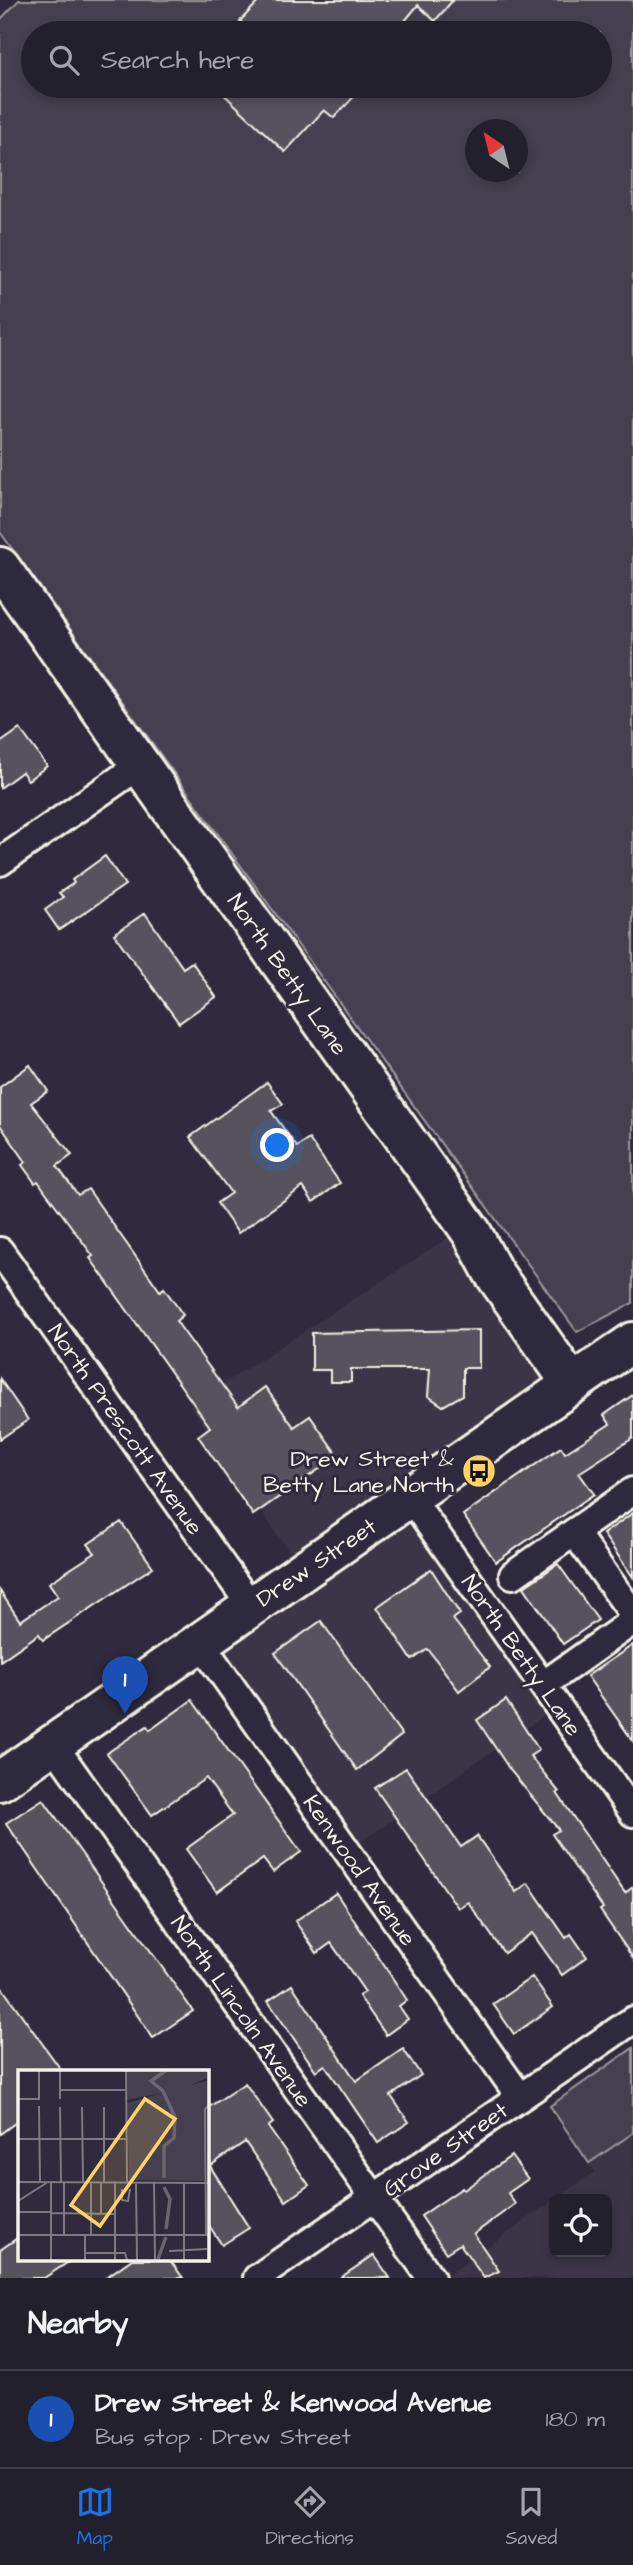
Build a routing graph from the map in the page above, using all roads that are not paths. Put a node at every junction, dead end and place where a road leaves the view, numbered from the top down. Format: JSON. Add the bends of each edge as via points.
{"nodes":[{"id":1,"x":0,"y":567,"type":"edge"},
{"id":2,"x":140,"y":765,"type":"junction"},
{"id":3,"x":0,"y":862,"type":"edge"},
{"id":4,"x":0,"y":1251,"type":"edge"},
{"id":5,"x":633,"y":1342,"type":"edge"},
{"id":6,"x":572,"y":1384,"type":"junction"},
{"id":7,"x":633,"y":1491,"type":"edge"},
{"id":8,"x":410,"y":1497,"type":"junction"},
{"id":9,"x":574,"y":1532,"type":"junction"},
{"id":10,"x":513,"y":1575,"type":"dead end"},
{"id":11,"x":251,"y":1606,"type":"junction"},
{"id":12,"x":633,"y":1614,"type":"edge"},
{"id":13,"x":633,"y":1622,"type":"edge"},
{"id":14,"x":200,"y":1642,"type":"junction"},
{"id":15,"x":543,"y":1685,"type":"junction"},
{"id":16,"x":53,"y":1744,"type":"junction"},
{"id":17,"x":0,"y":1781,"type":"edge"},
{"id":18,"x":633,"y":1814,"type":"edge"},
{"id":19,"x":633,"y":2020,"type":"edge"},
{"id":20,"x":520,"y":2097,"type":"junction"},
{"id":21,"x":374,"y":2197,"type":"junction"},
{"id":22,"x":257,"y":2278,"type":"edge"},
{"id":23,"x":431,"y":2278,"type":"edge"}],
"edges":[{"from":1,"to":2,"type":"street","name":"North Betty Lane"},
{"from":2,"to":3,"type":"street"},
{"from":2,"to":6,"type":"street","name":"North Betty Lane","via":[[464,1222],[493,1272]]},
{"from":4,"to":11,"type":"street","name":"North Prescott Avenue"},
{"from":5,"to":6,"type":"street","name":"Drew Street"},
{"from":6,"to":8,"type":"street","name":"Drew Street"},
{"from":7,"to":9,"type":"street"},
{"from":8,"to":11,"type":"street","name":"Drew Street"},
{"from":8,"to":15,"type":"street","name":"North Betty Lane"},
{"from":9,"to":10,"type":"street"},
{"from":9,"to":12,"type":"street"},
{"from":11,"to":14,"type":"street","name":"Drew Street"},
{"from":13,"to":15,"type":"street"},
{"from":14,"to":16,"type":"street","name":"Drew Street"},
{"from":14,"to":20,"type":"street","name":"Kenwood Avenue"},
{"from":15,"to":18,"type":"street","name":"North Betty Lane"},
{"from":16,"to":17,"type":"street","name":"Drew Street"},
{"from":16,"to":21,"type":"street","name":"North Lincoln Avenue"},
{"from":19,"to":20,"type":"street","name":"Grove Street"},
{"from":20,"to":21,"type":"street","name":"Grove Street"},
{"from":21,"to":22,"type":"street","name":"Grove Street"},
{"from":21,"to":23,"type":"street","name":"North Lincoln Avenue"}]}
